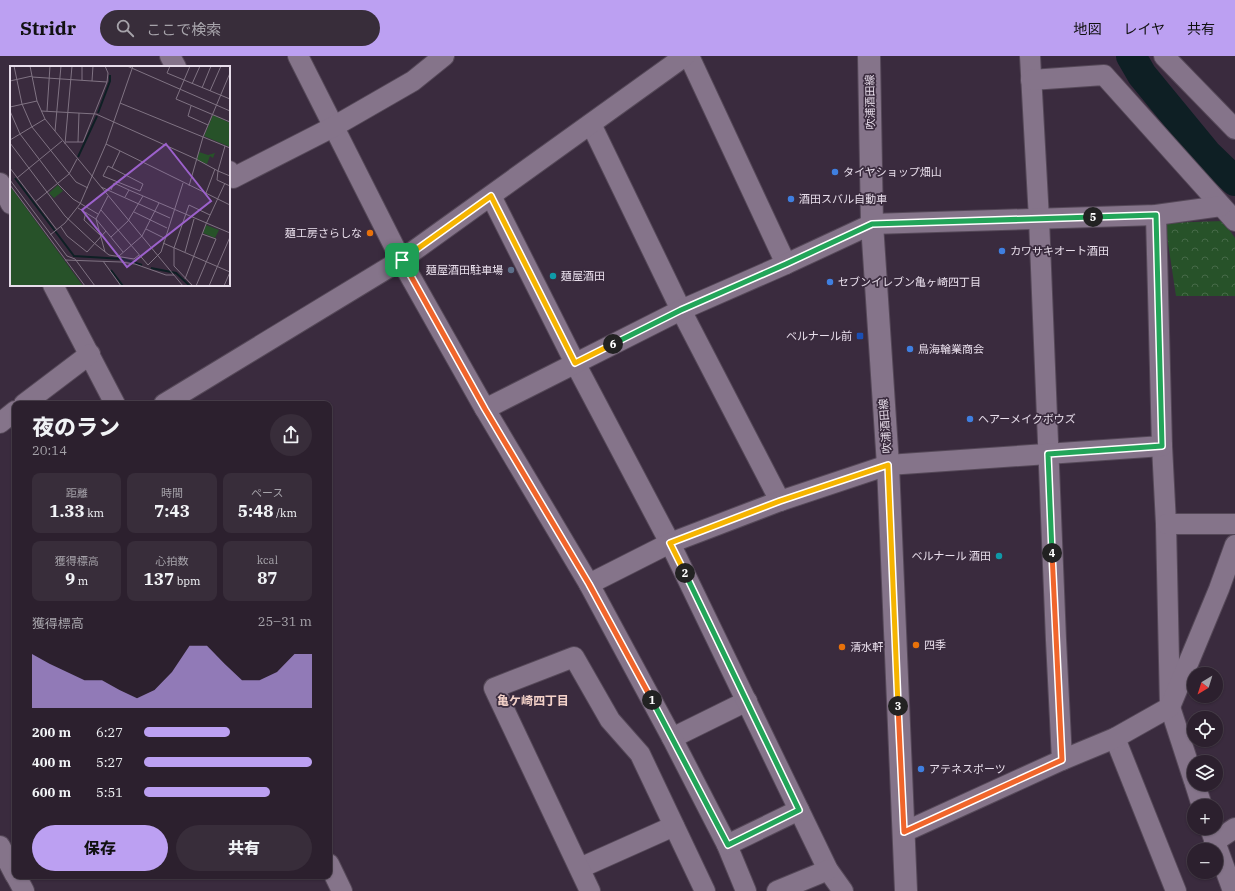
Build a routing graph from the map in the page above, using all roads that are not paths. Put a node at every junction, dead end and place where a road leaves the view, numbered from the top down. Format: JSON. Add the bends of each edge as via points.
{"nodes":[{"id":1,"x":170,"y":56,"type":"edge"},
{"id":2,"x":298,"y":56,"type":"edge"},
{"id":3,"x":444,"y":56,"type":"edge"},
{"id":4,"x":685,"y":56,"type":"edge"},
{"id":5,"x":688,"y":56,"type":"edge"},
{"id":6,"x":869,"y":56,"type":"edge"},
{"id":7,"x":1030,"y":56,"type":"edge"},
{"id":8,"x":1164,"y":56,"type":"edge"},
{"id":9,"x":175,"y":66,"type":"edge"},
{"id":10,"x":1031,"y":80,"type":"junction"},
{"id":11,"x":591,"y":124,"type":"junction"},
{"id":12,"x":333,"y":127,"type":"junction"},
{"id":13,"x":1235,"y":130,"type":"edge"},
{"id":14,"x":230,"y":172,"type":"edge"},
{"id":15,"x":0,"y":183,"type":"edge"},
{"id":16,"x":491,"y":196,"type":"junction"},
{"id":17,"x":10,"y":202,"type":"edge"},
{"id":18,"x":1221,"y":206,"type":"junction"},
{"id":19,"x":1156,"y":215,"type":"junction"},
{"id":20,"x":1039,"y":219,"type":"junction"},
{"id":21,"x":1235,"y":221,"type":"edge"},
{"id":22,"x":872,"y":224,"type":"junction"},
{"id":23,"x":402,"y":260,"type":"junction"},
{"id":24,"x":786,"y":264,"type":"junction"},
{"id":25,"x":55,"y":286,"type":"edge"},
{"id":26,"x":681,"y":310,"type":"junction"},
{"id":27,"x":90,"y":354,"type":"junction"},
{"id":28,"x":575,"y":363,"type":"junction"},
{"id":29,"x":28,"y":401,"type":"edge"},
{"id":30,"x":114,"y":401,"type":"edge"},
{"id":31,"x":169,"y":401,"type":"edge"},
{"id":32,"x":485,"y":409,"type":"junction"},
{"id":33,"x":12,"y":413,"type":"edge"},
{"id":34,"x":0,"y":423,"type":"edge"},
{"id":35,"x":1162,"y":446,"type":"junction"},
{"id":36,"x":1048,"y":454,"type":"junction"},
{"id":37,"x":888,"y":465,"type":"junction"},
{"id":38,"x":780,"y":501,"type":"junction"},
{"id":39,"x":1166,"y":524,"type":"junction"},
{"id":40,"x":1235,"y":524,"type":"edge"},
{"id":41,"x":670,"y":543,"type":"junction"},
{"id":42,"x":1235,"y":545,"type":"edge"},
{"id":43,"x":589,"y":584,"type":"junction"},
{"id":44,"x":747,"y":701,"type":"junction"},
{"id":45,"x":1170,"y":707,"type":"junction"},
{"id":46,"x":672,"y":738,"type":"junction"},
{"id":47,"x":1115,"y":738,"type":"junction"},
{"id":48,"x":1062,"y":760,"type":"junction"},
{"id":49,"x":1187,"y":761,"type":"edge"},
{"id":50,"x":799,"y":810,"type":"junction"},
{"id":51,"x":674,"y":826,"type":"junction"},
{"id":52,"x":1235,"y":828,"type":"edge"},
{"id":53,"x":904,"y":832,"type":"junction"},
{"id":54,"x":1223,"y":832,"type":"edge"},
{"id":55,"x":1212,"y":835,"type":"edge"},
{"id":56,"x":728,"y":845,"type":"junction"},
{"id":57,"x":0,"y":846,"type":"edge"},
{"id":58,"x":580,"y":868,"type":"junction"},
{"id":59,"x":12,"y":869,"type":"edge"},
{"id":60,"x":332,"y":870,"type":"edge"},
{"id":61,"x":828,"y":870,"type":"junction"},
{"id":62,"x":17,"y":879,"type":"edge"},
{"id":63,"x":24,"y":891,"type":"edge"},
{"id":64,"x":342,"y":891,"type":"edge"},
{"id":65,"x":590,"y":891,"type":"edge"},
{"id":66,"x":705,"y":891,"type":"edge"},
{"id":67,"x":746,"y":891,"type":"edge"},
{"id":68,"x":777,"y":891,"type":"edge"},
{"id":69,"x":843,"y":891,"type":"edge"},
{"id":70,"x":906,"y":891,"type":"edge"},
{"id":71,"x":1176,"y":891,"type":"edge"},
{"id":72,"x":1233,"y":891,"type":"edge"}],
"edges":[{"from":1,"to":9,"type":"street"},
{"from":2,"to":12,"type":"street"},
{"from":3,"to":12,"type":"street","via":[[413,81]]},
{"from":4,"to":11,"type":"street"},
{"from":5,"to":24,"type":"street"},
{"from":6,"to":22,"type":"main road","name":"吹浦酒田線"},
{"from":7,"to":10,"type":"street"},
{"from":8,"to":13,"type":"street"},
{"from":10,"to":18,"type":"street","via":[[1104,75]]},
{"from":10,"to":20,"type":"street"},
{"from":11,"to":16,"type":"street"},
{"from":11,"to":26,"type":"street"},
{"from":12,"to":14,"type":"street","via":[[233,178]]},
{"from":12,"to":23,"type":"street"},
{"from":15,"to":17,"type":"street"},
{"from":16,"to":23,"type":"street"},
{"from":16,"to":28,"type":"street"},
{"from":18,"to":19,"type":"street"},
{"from":18,"to":21,"type":"street"},
{"from":19,"to":20,"type":"street"},
{"from":19,"to":35,"type":"street"},
{"from":20,"to":22,"type":"street"},
{"from":20,"to":36,"type":"street"},
{"from":22,"to":24,"type":"street"},
{"from":22,"to":37,"type":"main road","name":"吹浦酒田線"},
{"from":23,"to":31,"type":"street"},
{"from":23,"to":32,"type":"street"},
{"from":24,"to":26,"type":"street"},
{"from":25,"to":27,"type":"street"},
{"from":26,"to":28,"type":"street"},
{"from":26,"to":38,"type":"street"},
{"from":27,"to":29,"type":"street"},
{"from":27,"to":30,"type":"street"},
{"from":28,"to":32,"type":"street"},
{"from":28,"to":41,"type":"street"},
{"from":32,"to":43,"type":"street"},
{"from":33,"to":34,"type":"street"},
{"from":35,"to":36,"type":"street"},
{"from":35,"to":39,"type":"street"},
{"from":36,"to":37,"type":"street"},
{"from":36,"to":48,"type":"street"},
{"from":37,"to":38,"type":"street"},
{"from":37,"to":53,"type":"main road","name":"吹浦酒田線"},
{"from":38,"to":41,"type":"street"},
{"from":39,"to":40,"type":"street"},
{"from":39,"to":45,"type":"street"},
{"from":41,"to":43,"type":"street"},
{"from":41,"to":44,"type":"street"},
{"from":42,"to":45,"type":"street"},
{"from":43,"to":46,"type":"street"},
{"from":44,"to":46,"type":"street"},
{"from":44,"to":50,"type":"street"},
{"from":45,"to":47,"type":"street"},
{"from":45,"to":49,"type":"street"},
{"from":46,"to":56,"type":"street"},
{"from":47,"to":48,"type":"street"},
{"from":47,"to":71,"type":"street"},
{"from":48,"to":53,"type":"street"},
{"from":50,"to":56,"type":"street"},
{"from":50,"to":61,"type":"street"},
{"from":51,"to":58,"type":"street"},
{"from":51,"to":58,"type":"street","via":[[640,754],[610,720],[574,657],[494,688]]},
{"from":51,"to":66,"type":"street"},
{"from":52,"to":54,"type":"street"},
{"from":53,"to":70,"type":"main road","name":"吹浦酒田線"},
{"from":55,"to":72,"type":"street"},
{"from":56,"to":67,"type":"street"},
{"from":57,"to":59,"type":"street"},
{"from":58,"to":65,"type":"street"},
{"from":60,"to":64,"type":"street"},
{"from":61,"to":68,"type":"street"},
{"from":61,"to":69,"type":"street"},
{"from":62,"to":63,"type":"street"}]}
